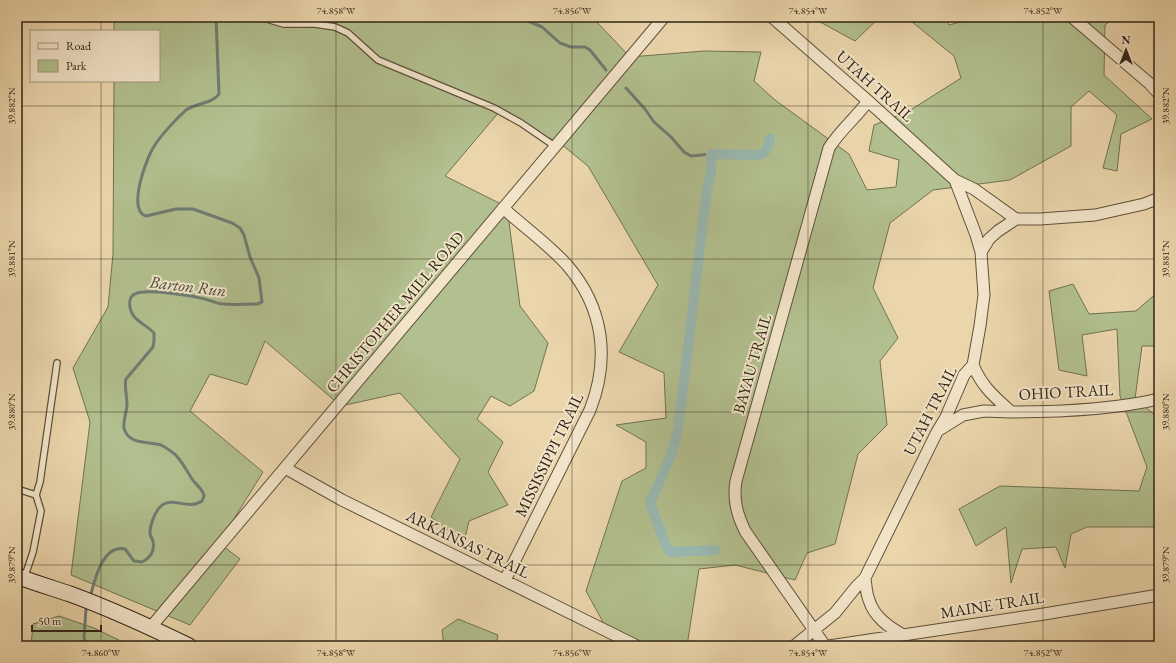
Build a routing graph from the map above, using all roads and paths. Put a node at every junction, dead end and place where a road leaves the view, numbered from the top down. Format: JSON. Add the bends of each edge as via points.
{"nodes":[{"id":1,"x":260,"y":17,"type":"edge"},
{"id":2,"x":664,"y":17,"type":"edge"},
{"id":3,"x":772,"y":17,"type":"edge"},
{"id":4,"x":1072,"y":17,"type":"edge"},
{"id":5,"x":1159,"y":94,"type":"edge"},
{"id":6,"x":868,"y":101,"type":"junction"},
{"id":7,"x":556,"y":146,"type":"junction"},
{"id":8,"x":955,"y":180,"type":"junction"},
{"id":9,"x":1159,"y":198,"type":"edge"},
{"id":10,"x":503,"y":208,"type":"junction"},
{"id":11,"x":1016,"y":219,"type":"junction"},
{"id":12,"x":981,"y":252,"type":"junction"},
{"id":13,"x":58,"y":363,"type":"dead end"},
{"id":14,"x":973,"y":365,"type":"junction"},
{"id":15,"x":1159,"y":399,"type":"edge"},
{"id":16,"x":1011,"y":412,"type":"junction"},
{"id":17,"x":937,"y":432,"type":"junction"},
{"id":18,"x":285,"y":468,"type":"junction"},
{"id":19,"x":17,"y":489,"type":"edge"},
{"id":20,"x":36,"y":495,"type":"junction"},
{"id":21,"x":21,"y":578,"type":"edge"},
{"id":22,"x":865,"y":578,"type":"junction"},
{"id":23,"x":505,"y":580,"type":"junction"},
{"id":24,"x":1159,"y":594,"type":"edge"},
{"id":25,"x":151,"y":627,"type":"junction"},
{"id":26,"x":814,"y":630,"type":"junction"},
{"id":27,"x":903,"y":635,"type":"junction"},
{"id":28,"x":189,"y":646,"type":"edge"},
{"id":29,"x":637,"y":646,"type":"edge"},
{"id":30,"x":794,"y":646,"type":"edge"},
{"id":31,"x":824,"y":646,"type":"edge"},
{"id":32,"x":829,"y":646,"type":"edge"}],
"edges":[{"from":1,"to":7,"type":"lane","via":[[284,24],[335,27],[348,33],[378,60],[494,108]]},
{"from":2,"to":7,"type":"street","name":"CHRISTOPHER MILL ROAD"},
{"from":3,"to":6,"type":"street","name":"UTAH TRAIL"},
{"from":4,"to":5,"type":"street"},
{"from":6,"to":8,"type":"street","name":"UTAH TRAIL"},
{"from":6,"to":26,"type":"street","name":"BAYAU TRAIL","via":[[829,148],[734,492],[737,512],[745,531]]},
{"from":7,"to":10,"type":"street","name":"CHRISTOPHER MILL ROAD"},
{"from":8,"to":11,"type":"street","name":"UTAH TRAIL","via":[[974,189]]},
{"from":8,"to":12,"type":"street","name":"UTAH TRAIL"},
{"from":9,"to":11,"type":"street","via":[[1095,215]]},
{"from":10,"to":18,"type":"street","name":"CHRISTOPHER MILL ROAD"},
{"from":10,"to":23,"type":"street","name":"MISSISSIPPI TRAIL","via":[[560,258],[576,277],[592,304],[602,351],[599,380],[590,410]]},
{"from":11,"to":12,"type":"street","via":[[998,231]]},
{"from":12,"to":14,"type":"street","name":"UTAH TRAIL","via":[[984,295]]},
{"from":13,"to":20,"type":"lane"},
{"from":14,"to":16,"type":"street","name":"OHIO TRAIL","via":[[986,389]]},
{"from":14,"to":17,"type":"street","name":"UTAH TRAIL","via":[[964,375]]},
{"from":15,"to":16,"type":"street","name":"OHIO TRAIL","via":[[1065,411]]},
{"from":16,"to":17,"type":"street","via":[[984,411],[963,415]]},
{"from":17,"to":22,"type":"street","name":"UTAH TRAIL"},
{"from":18,"to":23,"type":"street","name":"ARKANSAS TRAIL","via":[[342,500]]},
{"from":18,"to":25,"type":"street","name":"CHRISTOPHER MILL ROAD"},
{"from":19,"to":20,"type":"lane"},
{"from":20,"to":21,"type":"lane","via":[[41,511],[33,552]]},
{"from":21,"to":25,"type":"main road","via":[[93,603]]},
{"from":22,"to":26,"type":"street","name":"UTAH TRAIL","via":[[835,613]]},
{"from":22,"to":27,"type":"street","via":[[868,600],[874,611],[887,625]]},
{"from":23,"to":29,"type":"street","name":"ARKANSAS TRAIL"},
{"from":24,"to":27,"type":"street","name":"MAINE TRAIL"},
{"from":25,"to":28,"type":"main road"},
{"from":26,"to":30,"type":"street","name":"UTAH TRAIL"},
{"from":26,"to":31,"type":"street"},
{"from":27,"to":32,"type":"street","name":"MAINE TRAIL"}]}
